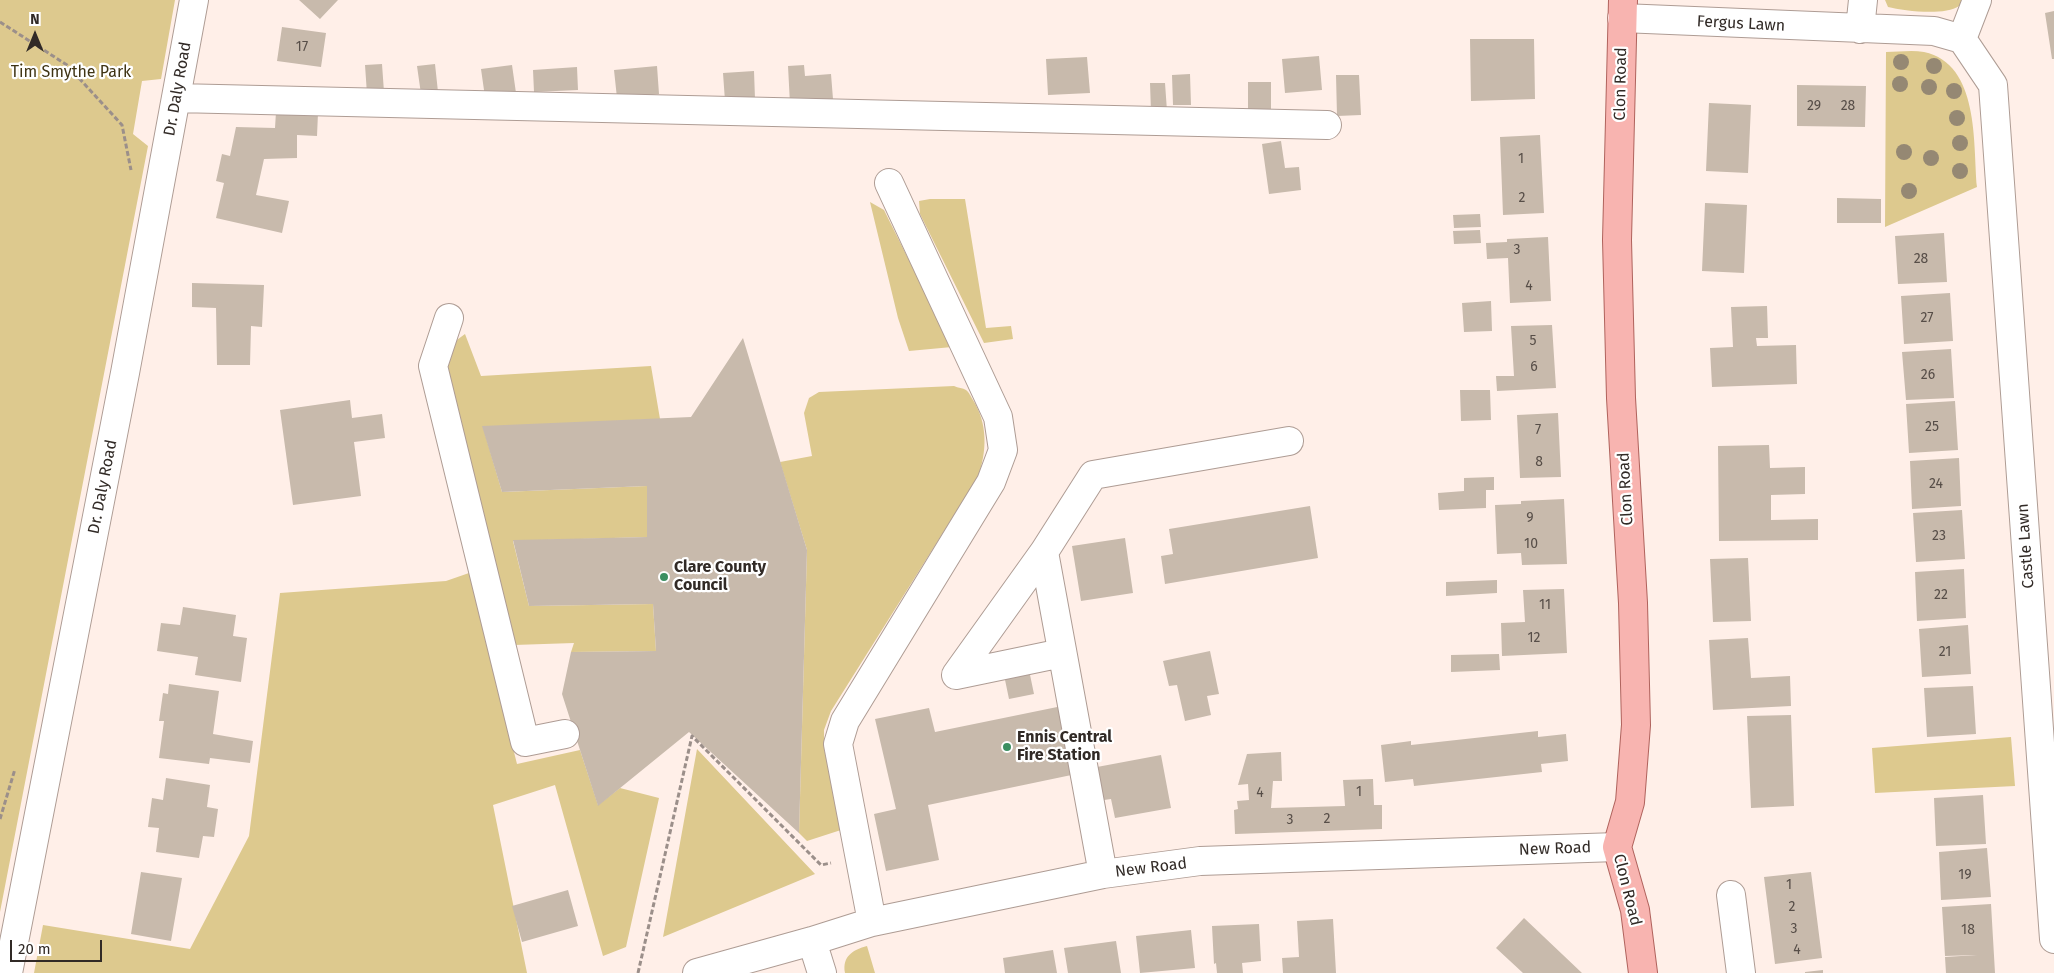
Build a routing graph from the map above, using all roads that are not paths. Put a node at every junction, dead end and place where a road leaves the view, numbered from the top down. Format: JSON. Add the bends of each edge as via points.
{"nodes":[{"id":1,"x":194,"y":0,"type":"edge"},
{"id":2,"x":1863,"y":0,"type":"edge"},
{"id":3,"x":1977,"y":0,"type":"edge"},
{"id":4,"x":1623,"y":9,"type":"edge"},
{"id":5,"x":1860,"y":29,"type":"junction"},
{"id":6,"x":1962,"y":39,"type":"junction"},
{"id":7,"x":176,"y":98,"type":"junction"},
{"id":8,"x":1327,"y":125,"type":"dead end"},
{"id":9,"x":889,"y":183,"type":"dead end"},
{"id":10,"x":449,"y":318,"type":"dead end"},
{"id":11,"x":1289,"y":441,"type":"dead end"},
{"id":12,"x":1044,"y":552,"type":"junction"},
{"id":13,"x":1062,"y":653,"type":"junction"},
{"id":14,"x":565,"y":734,"type":"dead end"},
{"id":15,"x":1617,"y":847,"type":"junction"},
{"id":16,"x":1103,"y":874,"type":"junction"},
{"id":17,"x":1732,"y":895,"type":"dead end"},
{"id":18,"x":872,"y":922,"type":"junction"},
{"id":19,"x":2054,"y":939,"type":"edge"},
{"id":20,"x":812,"y":941,"type":"junction"},
{"id":21,"x":8,"y":973,"type":"edge"},
{"id":22,"x":697,"y":973,"type":"edge"},
{"id":23,"x":822,"y":973,"type":"edge"},
{"id":24,"x":1643,"y":973,"type":"edge"},
{"id":25,"x":1741,"y":973,"type":"edge"}],
"edges":[{"from":1,"to":7,"type":"street","name":"Dr. Daly Road"},
{"from":2,"to":5,"type":"street"},
{"from":3,"to":6,"type":"street"},
{"from":4,"to":5,"type":"street","name":"Fergus Lawn"},
{"from":4,"to":15,"type":"main road","name":"Clon Road","via":[[1617,240],[1620,398],[1633,603],[1636,725],[1630,802]]},
{"from":5,"to":6,"type":"street","name":"Fergus Lawn","via":[[1934,31]]},
{"from":6,"to":19,"type":"street","name":"Castle Lawn","via":[[1993,84]]},
{"from":7,"to":8,"type":"street"},
{"from":7,"to":21,"type":"street","name":"Dr. Daly Road"},
{"from":9,"to":18,"type":"street","via":[[998,417],[1003,450],[990,482],[845,721],[838,744]]},
{"from":10,"to":14,"type":"street","via":[[433,366],[525,742]]},
{"from":11,"to":12,"type":"street","via":[[1093,475]]},
{"from":12,"to":13,"type":"street"},
{"from":12,"to":13,"type":"street","via":[[956,675]]},
{"from":13,"to":16,"type":"street"},
{"from":15,"to":16,"type":"street","name":"New Road","via":[[1200,861]]},
{"from":15,"to":24,"type":"main road","name":"Clon Road","via":[[1635,910]]},
{"from":16,"to":18,"type":"street","name":"New Road"},
{"from":17,"to":25,"type":"street"},
{"from":18,"to":20,"type":"street","name":"New Road"},
{"from":20,"to":22,"type":"street","name":"New Road"},
{"from":20,"to":23,"type":"street"}]}
